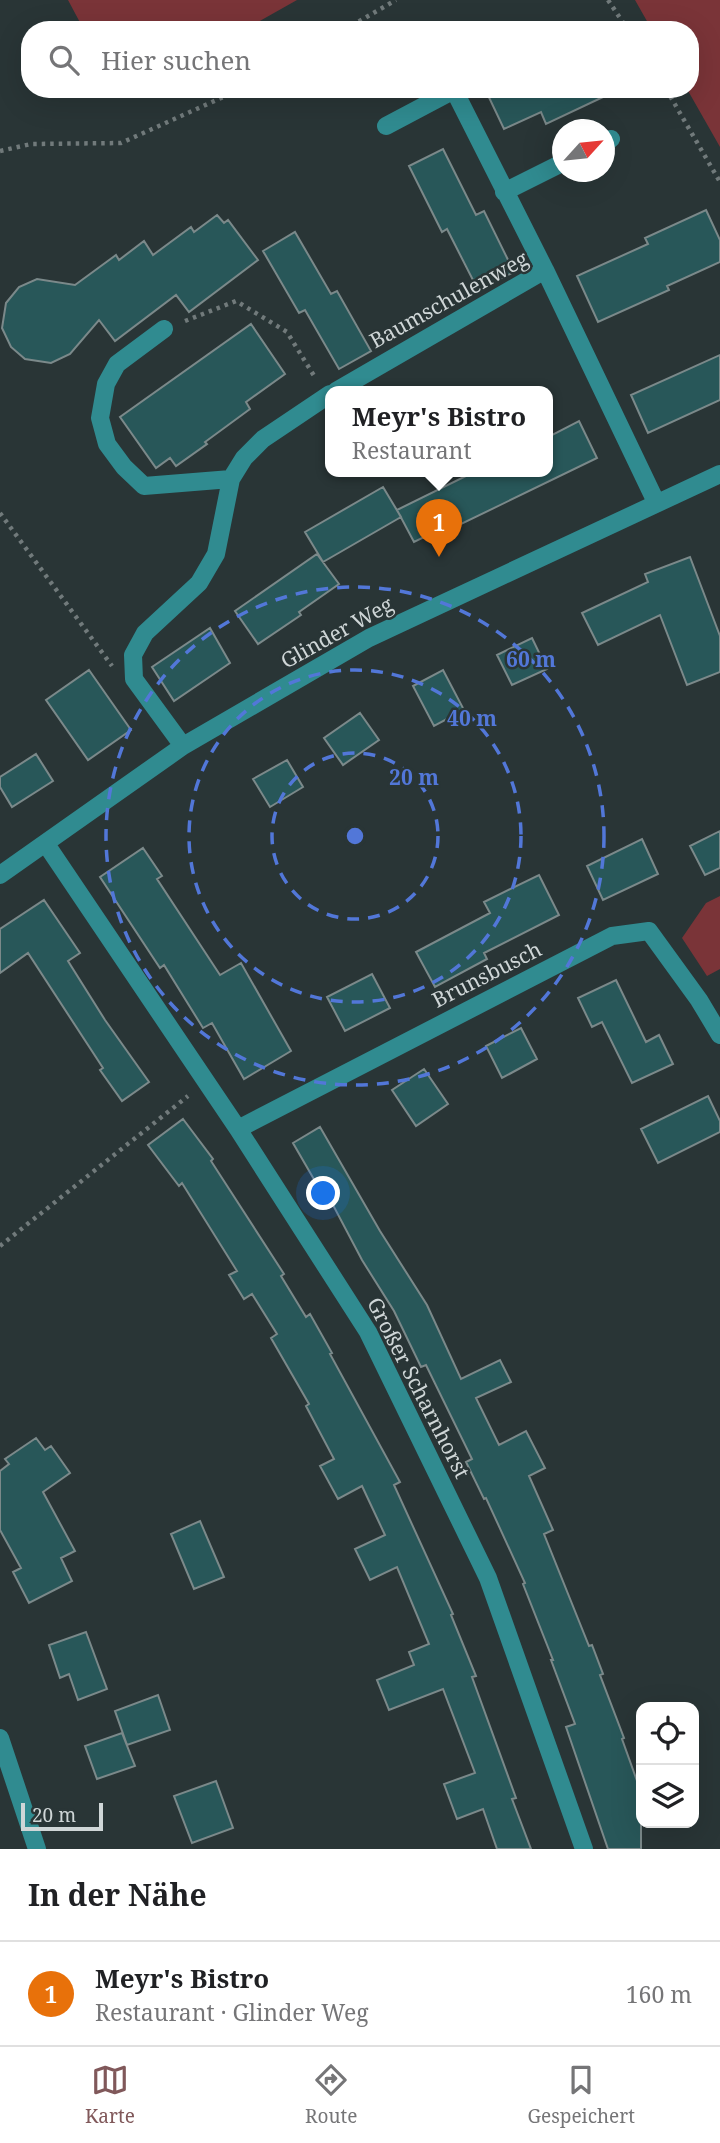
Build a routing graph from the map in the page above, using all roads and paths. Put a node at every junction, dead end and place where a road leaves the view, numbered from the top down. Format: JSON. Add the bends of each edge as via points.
{"nodes":[{"id":1,"x":396,"y":0,"type":"edge"},
{"id":2,"x":608,"y":0,"type":"edge"},
{"id":3,"x":360,"y":21,"type":"edge"},
{"id":4,"x":622,"y":21,"type":"edge"},
{"id":5,"x":221,"y":98,"type":"edge"},
{"id":6,"x":438,"y":98,"type":"edge"},
{"id":7,"x":458,"y":98,"type":"edge"},
{"id":8,"x":671,"y":98,"type":"edge"},
{"id":9,"x":386,"y":125,"type":"dead end"},
{"id":10,"x":0,"y":151,"type":"edge"},
{"id":11,"x":552,"y":168,"type":"edge"},
{"id":12,"x":720,"y":182,"type":"edge"},
{"id":13,"x":504,"y":191,"type":"junction"},
{"id":14,"x":545,"y":270,"type":"junction"},
{"id":15,"x":164,"y":329,"type":"joint"},
{"id":16,"x":325,"y":386,"type":"edge"},
{"id":17,"x":345,"y":386,"type":"edge"},
{"id":18,"x":325,"y":398,"type":"edge"},
{"id":19,"x":720,"y":474,"type":"edge"},
{"id":20,"x":231,"y":479,"type":"junction"},
{"id":21,"x":656,"y":502,"type":"junction"},
{"id":22,"x":0,"y":513,"type":"edge"},
{"id":23,"x":134,"y":679,"type":"junction"},
{"id":24,"x":183,"y":746,"type":"junction"},
{"id":25,"x":46,"y":844,"type":"junction"},
{"id":26,"x":0,"y":875,"type":"edge"},
{"id":27,"x":720,"y":1035,"type":"edge"},
{"id":28,"x":205,"y":1082,"type":"junction"},
{"id":29,"x":238,"y":1129,"type":"junction"},
{"id":30,"x":0,"y":1246,"type":"edge"},
{"id":31,"x":0,"y":1738,"type":"edge"},
{"id":32,"x":37,"y":1849,"type":"edge"},
{"id":33,"x":584,"y":1849,"type":"edge"}],
"edges":[{"from":1,"to":3,"type":"path"},
{"from":2,"to":4,"type":"path"},
{"from":5,"to":10,"type":"path","via":[[121,143],[31,144]]},
{"from":6,"to":9,"type":"street"},
{"from":7,"to":13,"type":"street"},
{"from":8,"to":12,"type":"path"},
{"from":11,"to":13,"type":"street"},
{"from":13,"to":14,"type":"street"},
{"from":14,"to":17,"type":"street","name":"Baumschulenweg"},
{"from":14,"to":21,"type":"street","name":"Baumschulenweg"},
{"from":15,"to":16,"type":"path","via":[[236,301],[287,332]]},
{"from":15,"to":20,"type":"street","via":[[117,365],[106,384],[100,418],[107,444],[144,486]]},
{"from":18,"to":20,"type":"street","name":"Baumschulenweg","via":[[263,439]]},
{"from":19,"to":21,"type":"street","name":"Glinder Weg"},
{"from":20,"to":23,"type":"street","name":"Baumschulenweg","via":[[216,555],[199,583],[145,633],[133,655]]},
{"from":21,"to":24,"type":"street","name":"Glinder Weg","via":[[369,638]]},
{"from":22,"to":23,"type":"path","via":[[109,664]]},
{"from":23,"to":24,"type":"street"},
{"from":24,"to":25,"type":"street","name":"Glinder Weg"},
{"from":25,"to":26,"type":"street","name":"Glinder Weg"},
{"from":25,"to":28,"type":"street","name":"Großer Scharnhorst"},
{"from":27,"to":29,"type":"street","name":"Brunsbusch","via":[[649,931],[612,936]]},
{"from":28,"to":29,"type":"street","name":"Großer Scharnhorst"},
{"from":28,"to":30,"type":"path"},
{"from":29,"to":33,"type":"street","name":"Großer Scharnhorst","via":[[368,1332],[482,1566]]},
{"from":31,"to":32,"type":"street"}]}
